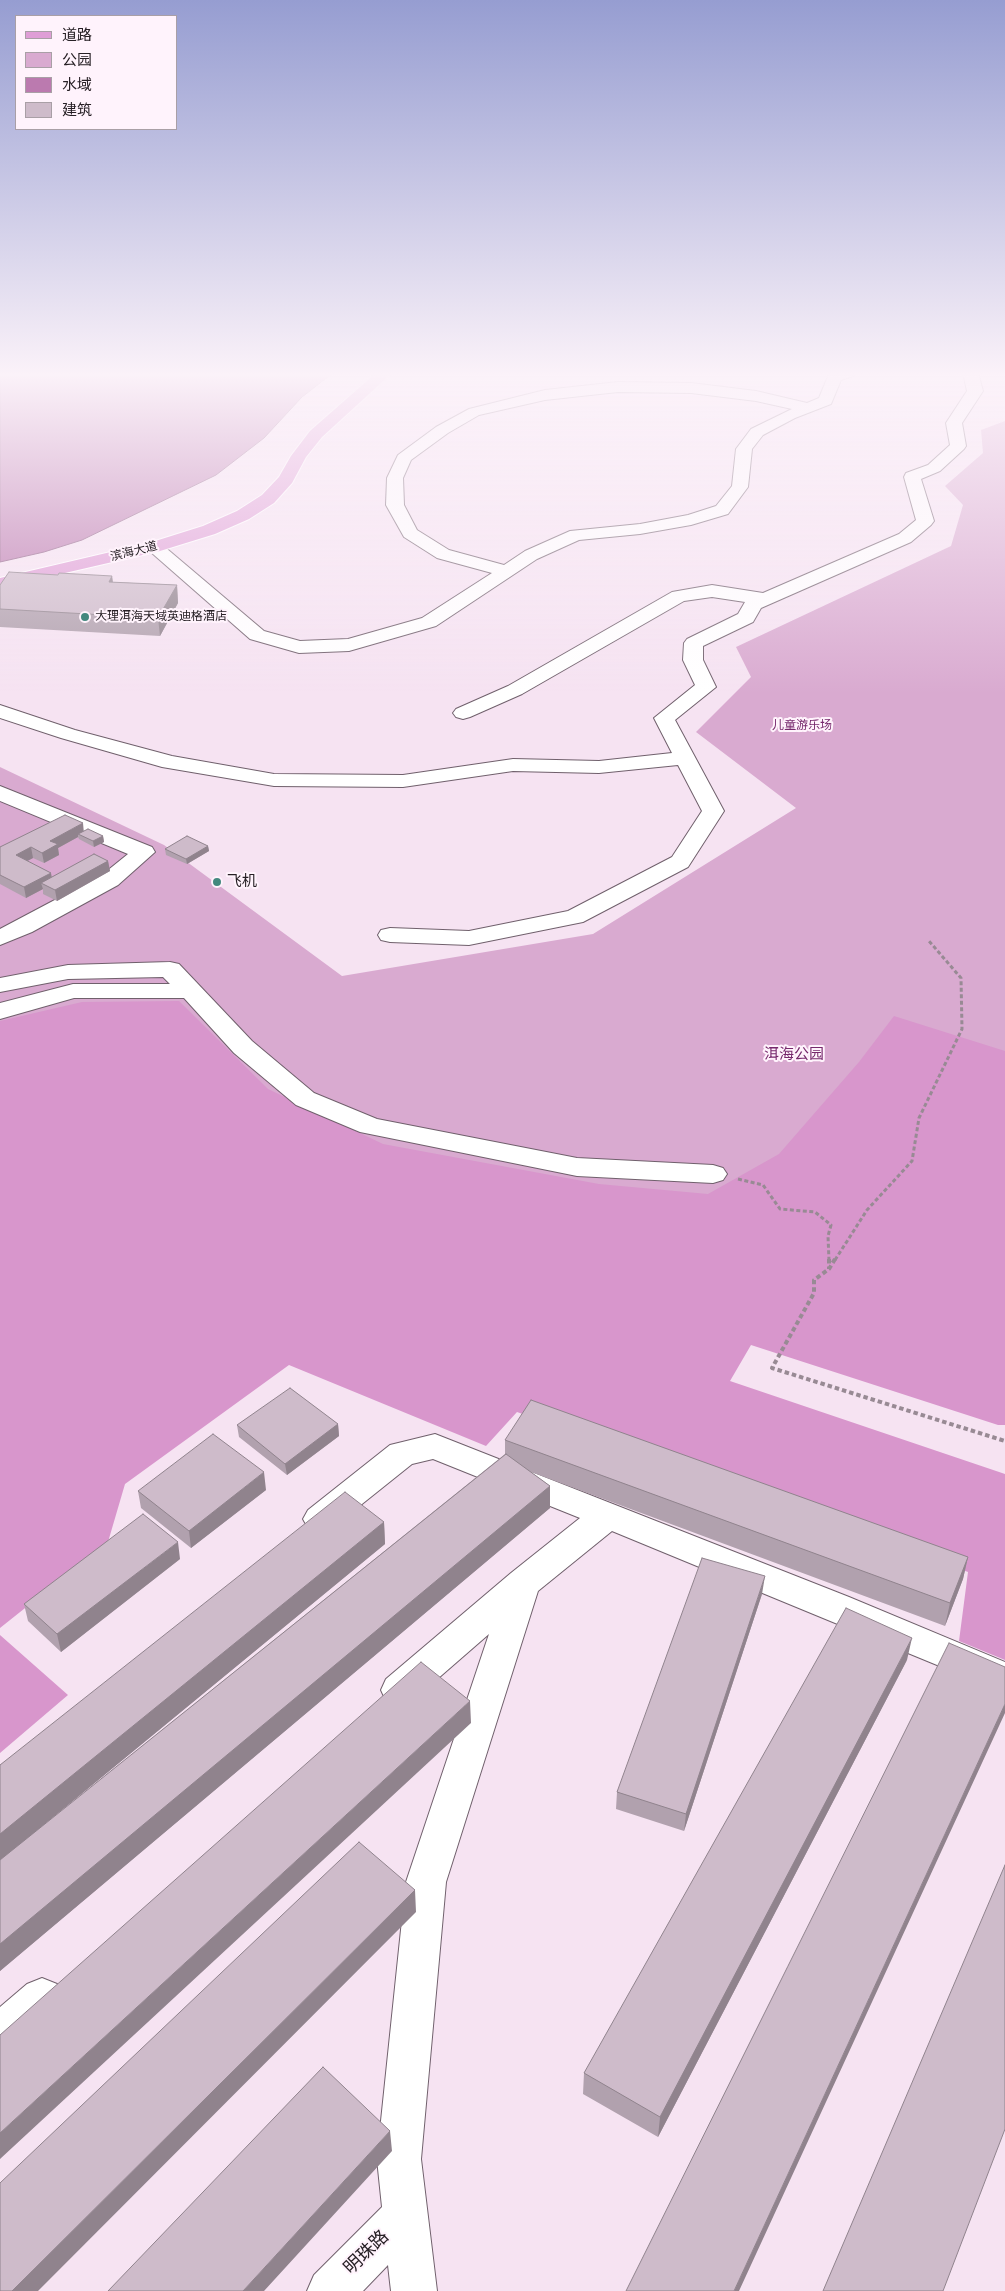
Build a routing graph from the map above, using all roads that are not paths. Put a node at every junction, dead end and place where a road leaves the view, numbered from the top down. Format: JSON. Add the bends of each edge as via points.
{"nodes":[{"id":1,"x":285,"y":480,"type":"edge"},
{"id":2,"x":395,"y":480,"type":"edge"},
{"id":3,"x":741,"y":480,"type":"edge"},
{"id":4,"x":913,"y":480,"type":"edge"},
{"id":5,"x":154,"y":547,"type":"junction"},
{"id":6,"x":506,"y":571,"type":"junction"},
{"id":7,"x":0,"y":583,"type":"edge"},
{"id":8,"x":765,"y":599,"type":"junction"},
{"id":9,"x":0,"y":712,"type":"edge"},
{"id":10,"x":463,"y":713,"type":"dead end"},
{"id":11,"x":683,"y":758,"type":"junction"},
{"id":12,"x":5,"y":799,"type":"edge"},
{"id":13,"x":390,"y":935,"type":"dead end"},
{"id":14,"x":0,"y":938,"type":"edge"},
{"id":15,"x":0,"y":985,"type":"edge"},
{"id":16,"x":191,"y":992,"type":"junction"},
{"id":17,"x":0,"y":1011,"type":"edge"},
{"id":18,"x":713,"y":1174,"type":"road end"},
{"id":19,"x":608,"y":1515,"type":"junction"},
{"id":20,"x":294,"y":1540,"type":"edge"},
{"id":21,"x":523,"y":1583,"type":"junction"},
{"id":22,"x":1005,"y":1678,"type":"edge"},
{"id":23,"x":374,"y":1712,"type":"edge"},
{"id":24,"x":67,"y":1976,"type":"edge"},
{"id":25,"x":0,"y":2034,"type":"edge"},
{"id":26,"x":405,"y":2216,"type":"junction"},
{"id":27,"x":330,"y":2291,"type":"edge"},
{"id":28,"x":414,"y":2291,"type":"edge"}],
"edges":[{"from":1,"to":5,"type":"main road","name":"滨海大道","via":[[259,506],[209,530]]},
{"from":2,"to":6,"type":"street","via":[[395,505],[410,533],[444,554]]},
{"from":3,"to":6,"type":"street","via":[[740,487],[722,510],[691,520],[640,529],[576,535],[531,555]]},
{"from":4,"to":8,"type":"street","via":[[924,521],[906,538]]},
{"from":5,"to":6,"type":"street","via":[[257,635],[299,647],[349,645],[429,622]]},
{"from":5,"to":7,"type":"main road","name":"滨海大道"},
{"from":8,"to":10,"type":"street","via":[[712,591],[679,596],[515,690]]},
{"from":8,"to":11,"type":"street","via":[[753,604],[746,618],[694,643],[693,660],[706,687],[664,718]]},
{"from":9,"to":11,"type":"street","via":[[170,762],[274,780],[403,781],[513,765],[599,767]]},
{"from":11,"to":13,"type":"street","via":[[713,811],[680,862],[575,917],[469,938]]},
{"from":12,"to":14,"type":"street","via":[[144,852],[110,880]]},
{"from":15,"to":16,"type":"street","via":[[68,972],[170,969]]},
{"from":16,"to":17,"type":"street","via":[[73,990]]},
{"from":16,"to":18,"type":"street","via":[[244,1048],[305,1099],[370,1126],[577,1166]]},
{"from":19,"to":20,"type":"street","via":[[435,1446],[402,1454]]},
{"from":19,"to":21,"type":"street"},
{"from":19,"to":22,"type":"street"},
{"from":21,"to":23,"type":"street"},
{"from":21,"to":26,"type":"street","via":[[426,1882],[399,2159]]},
{"from":24,"to":25,"type":"street"},
{"from":26,"to":27,"type":"street","name":"明珠路"},
{"from":26,"to":28,"type":"street"}]}
